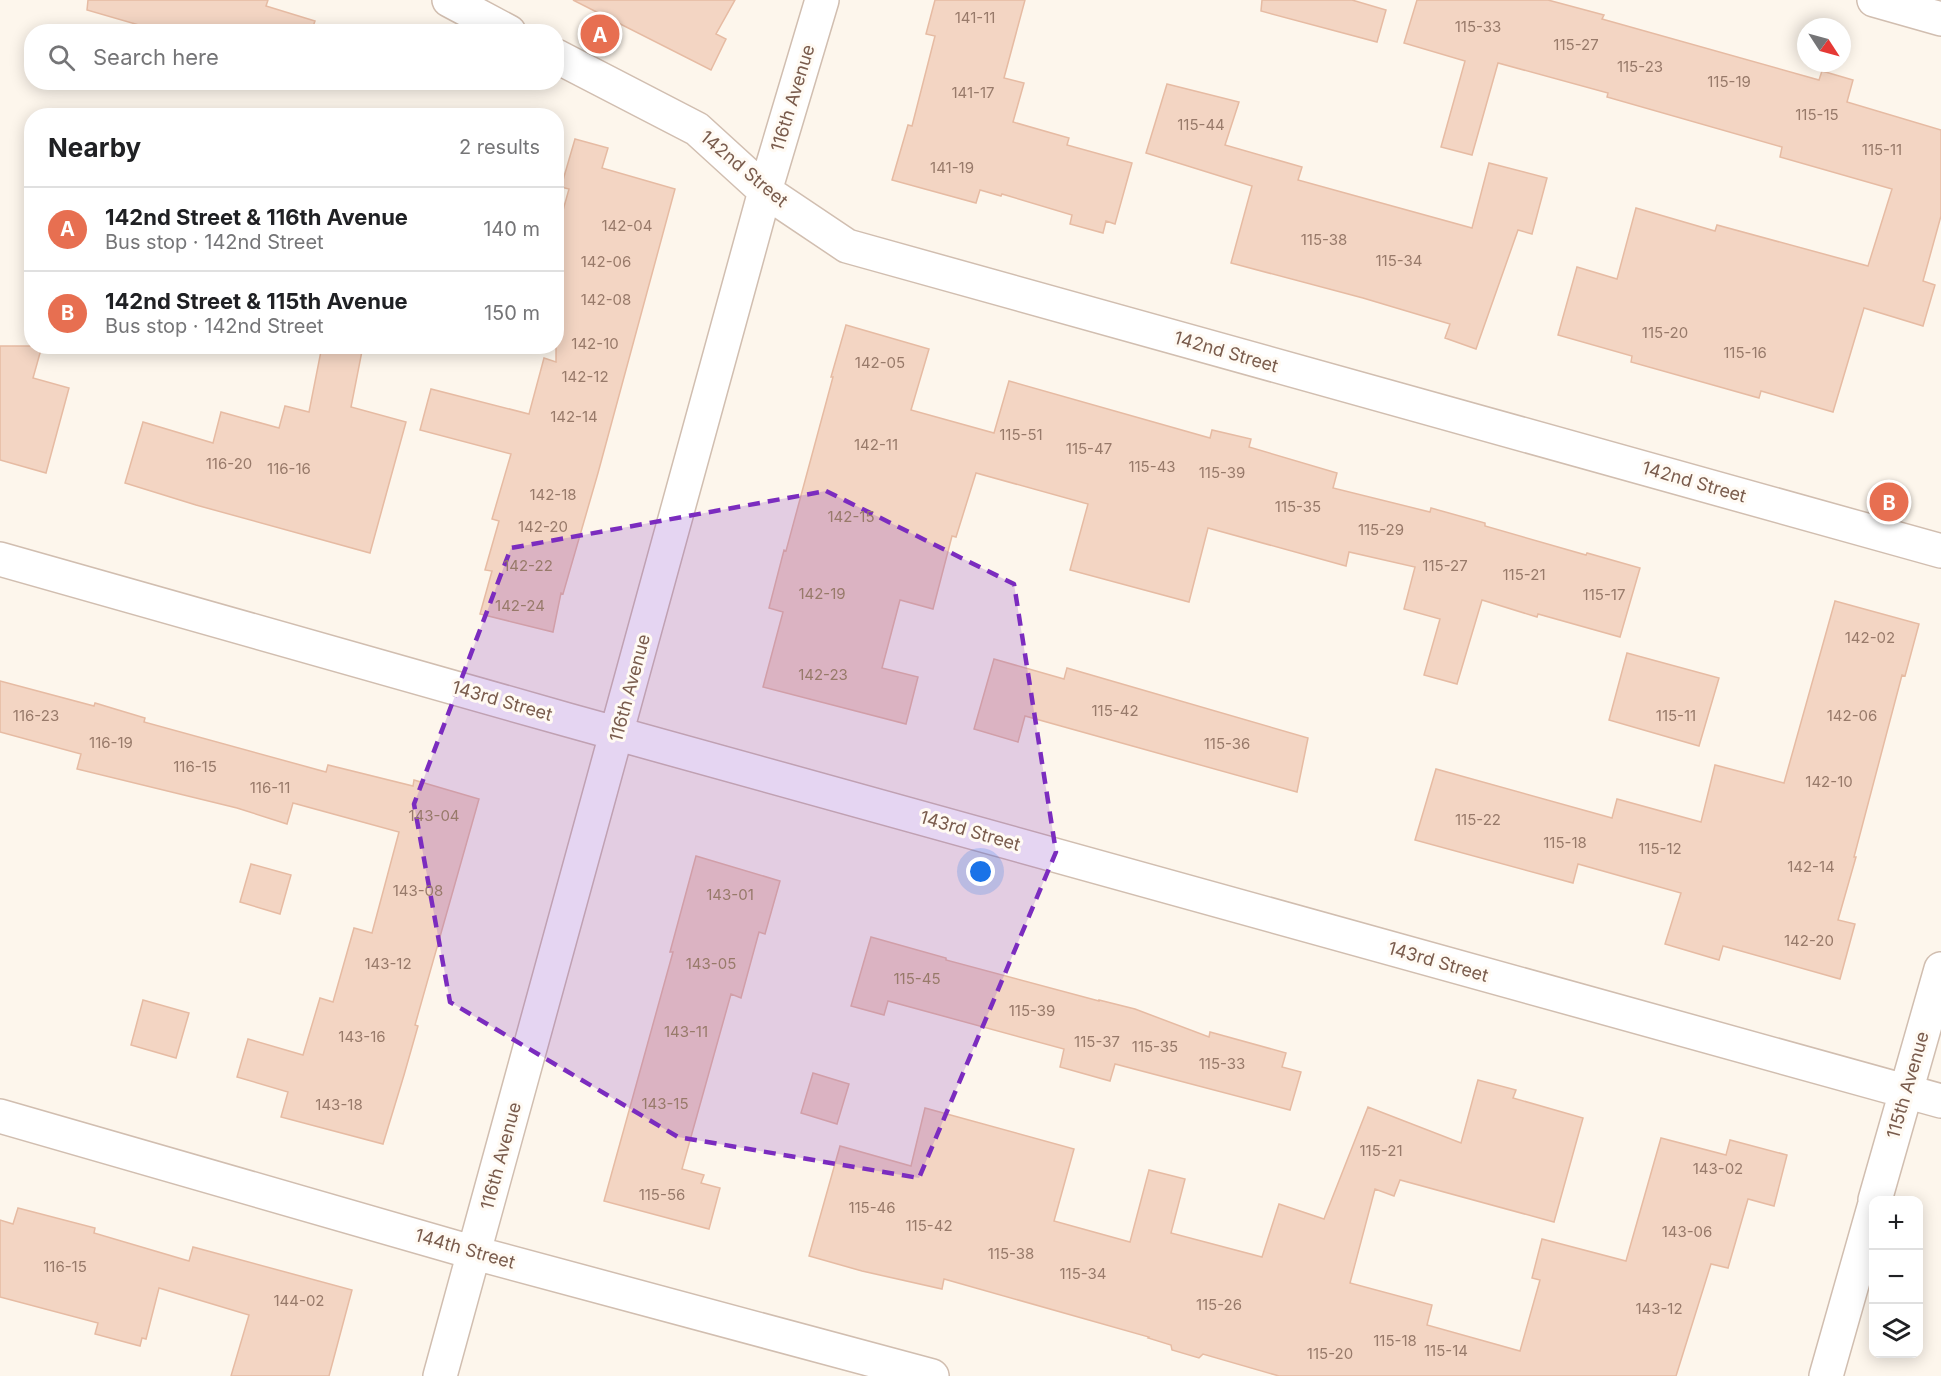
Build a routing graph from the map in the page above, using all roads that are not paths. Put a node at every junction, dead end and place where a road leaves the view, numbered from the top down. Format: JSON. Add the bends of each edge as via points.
{"nodes":[{"id":1,"x":449,"y":0,"type":"edge"},
{"id":2,"x":822,"y":0,"type":"edge"},
{"id":3,"x":1874,"y":0,"type":"edge"},
{"id":4,"x":1941,"y":19,"type":"edge"},
{"id":5,"x":494,"y":24,"type":"edge"},
{"id":6,"x":564,"y":60,"type":"edge"},
{"id":7,"x":765,"y":191,"type":"junction"},
{"id":8,"x":1941,"y":551,"type":"edge"},
{"id":9,"x":0,"y":559,"type":"edge"},
{"id":10,"x":618,"y":734,"type":"junction"},
{"id":11,"x":1941,"y":969,"type":"edge"},
{"id":12,"x":1906,"y":1092,"type":"junction"},
{"id":13,"x":1941,"y":1101,"type":"edge"},
{"id":14,"x":0,"y":1116,"type":"edge"},
{"id":15,"x":1876,"y":1196,"type":"edge"},
{"id":16,"x":1869,"y":1225,"type":"edge"},
{"id":17,"x":475,"y":1252,"type":"junction"},
{"id":18,"x":440,"y":1376,"type":"edge"},
{"id":19,"x":932,"y":1376,"type":"edge"},
{"id":20,"x":1826,"y":1376,"type":"edge"}],
"edges":[{"from":1,"to":5,"type":"street"},
{"from":2,"to":7,"type":"street","name":"116th Avenue"},
{"from":3,"to":4,"type":"street"},
{"from":6,"to":7,"type":"street","name":"142nd Street","via":[[698,129]]},
{"from":7,"to":8,"type":"street","name":"142nd Street","via":[[847,246]]},
{"from":7,"to":10,"type":"street","name":"116th Avenue"},
{"from":9,"to":10,"type":"street","name":"143rd Street"},
{"from":10,"to":12,"type":"street","name":"143rd Street"},
{"from":10,"to":17,"type":"street","name":"116th Avenue"},
{"from":11,"to":12,"type":"street","name":"115th Avenue"},
{"from":12,"to":13,"type":"street","name":"143rd Street"},
{"from":12,"to":15,"type":"street","name":"115th Avenue"},
{"from":14,"to":17,"type":"street","name":"144th Street"},
{"from":16,"to":20,"type":"street"},
{"from":17,"to":18,"type":"street","name":"116th Avenue"},
{"from":17,"to":19,"type":"street","name":"144th Street"}]}
